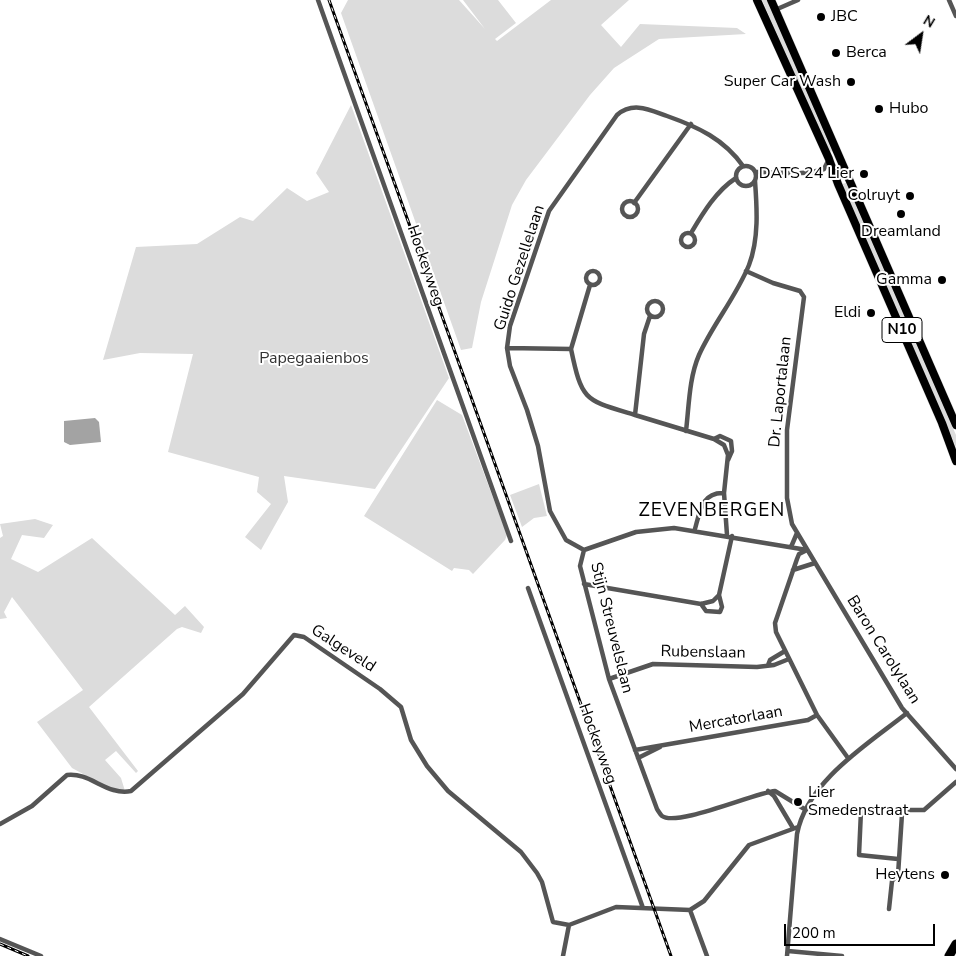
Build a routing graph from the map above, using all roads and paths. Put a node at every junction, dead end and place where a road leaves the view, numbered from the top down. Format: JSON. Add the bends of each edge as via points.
{"nodes":[{"id":1,"x":318,"y":0,"type":"edge"},
{"id":2,"x":757,"y":0,"type":"edge"},
{"id":3,"x":771,"y":0,"type":"edge"},
{"id":4,"x":798,"y":0,"type":"edge"},
{"id":5,"x":949,"y":0,"type":"edge"},
{"id":6,"x":775,"y":10,"type":"junction"},
{"id":7,"x":956,"y":16,"type":"edge"},
{"id":8,"x":691,"y":124,"type":"junction"},
{"id":9,"x":829,"y":159,"type":"junction"},
{"id":10,"x":744,"y":166,"type":"junction"},
{"id":11,"x":824,"y":169,"type":"junction"},
{"id":12,"x":755,"y":172,"type":"junction"},
{"id":13,"x":835,"y":173,"type":"junction"},
{"id":14,"x":736,"y":178,"type":"junction"},
{"id":15,"x":754,"y":182,"type":"junction"},
{"id":16,"x":634,"y":203,"type":"dead end"},
{"id":17,"x":691,"y":233,"type":"dead end"},
{"id":18,"x":746,"y":271,"type":"junction"},
{"id":19,"x":590,"y":285,"type":"dead end"},
{"id":20,"x":650,"y":316,"type":"dead end"},
{"id":21,"x":508,"y":348,"type":"junction"},
{"id":22,"x":570,"y":349,"type":"junction"},
{"id":23,"x":635,"y":415,"type":"junction"},
{"id":24,"x":956,"y":425,"type":"edge"},
{"id":25,"x":686,"y":431,"type":"junction"},
{"id":26,"x":714,"y":439,"type":"junction"},
{"id":27,"x":728,"y":460,"type":"junction"},
{"id":28,"x":956,"y":460,"type":"edge"},
{"id":29,"x":724,"y":493,"type":"junction"},
{"id":30,"x":695,"y":529,"type":"junction"},
{"id":31,"x":797,"y":533,"type":"junction"},
{"id":32,"x":726,"y":535,"type":"junction"},
{"id":33,"x":732,"y":536,"type":"junction"},
{"id":34,"x":511,"y":541,"type":"dead end"},
{"id":35,"x":791,"y":547,"type":"junction"},
{"id":36,"x":584,"y":550,"type":"junction"},
{"id":37,"x":807,"y":550,"type":"junction"},
{"id":38,"x":815,"y":563,"type":"junction"},
{"id":39,"x":793,"y":570,"type":"junction"},
{"id":40,"x":584,"y":584,"type":"junction"},
{"id":41,"x":528,"y":588,"type":"dead end"},
{"id":42,"x":719,"y":596,"type":"junction"},
{"id":43,"x":701,"y":604,"type":"junction"},
{"id":44,"x":785,"y":651,"type":"junction"},
{"id":45,"x":789,"y":659,"type":"junction"},
{"id":46,"x":768,"y":665,"type":"junction"},
{"id":47,"x":609,"y":679,"type":"junction"},
{"id":48,"x":907,"y":713,"type":"junction"},
{"id":49,"x":817,"y":715,"type":"junction"},
{"id":50,"x":660,"y":747,"type":"junction"},
{"id":51,"x":636,"y":750,"type":"junction"},
{"id":52,"x":638,"y":758,"type":"junction"},
{"id":53,"x":848,"y":758,"type":"junction"},
{"id":54,"x":956,"y":769,"type":"edge"},
{"id":55,"x":956,"y":782,"type":"edge"},
{"id":56,"x":768,"y":792,"type":"junction"},
{"id":57,"x":806,"y":810,"type":"junction"},
{"id":58,"x":861,"y":811,"type":"dead end"},
{"id":59,"x":0,"y":824,"type":"edge"},
{"id":60,"x":796,"y":827,"type":"junction"},
{"id":61,"x":898,"y":859,"type":"junction"},
{"id":62,"x":643,"y":908,"type":"junction"},
{"id":63,"x":889,"y":908,"type":"dead end"},
{"id":64,"x":690,"y":910,"type":"junction"},
{"id":65,"x":569,"y":926,"type":"junction"},
{"id":66,"x":0,"y":939,"type":"edge"},
{"id":67,"x":955,"y":946,"type":"edge"},
{"id":68,"x":787,"y":954,"type":"edge"},
{"id":69,"x":41,"y":956,"type":"edge"},
{"id":70,"x":562,"y":956,"type":"edge"},
{"id":71,"x":707,"y":956,"type":"edge"},
{"id":72,"x":842,"y":956,"type":"edge"},
{"id":73,"x":944,"y":956,"type":"edge"},
{"id":74,"x":949,"y":956,"type":"edge"}],
"edges":[{"from":1,"to":34,"type":"street","name":"Hockeyweg"},
{"from":2,"to":9,"type":"main road","number":"N10"},
{"from":3,"to":6,"type":"main road","number":"N10"},
{"from":4,"to":6,"type":"street"},
{"from":5,"to":7,"type":"street"},
{"from":6,"to":24,"type":"main road","number":"N10"},
{"from":8,"to":10,"type":"street","name":"Guido Gezellelaan","via":[[735,154]]},
{"from":8,"to":16,"type":"street"},
{"from":8,"to":21,"type":"street","name":"Guido Gezellelaan","via":[[639,106],[617,115],[549,211],[510,326]]},
{"from":9,"to":11,"type":"street"},
{"from":9,"to":13,"type":"main road","number":"N10"},
{"from":10,"to":12,"type":"street","name":"Guido Gezellelaan"},
{"from":10,"to":14,"type":"street"},
{"from":11,"to":12,"type":"street","name":"Guido Gezellelaan","via":[[797,174]]},
{"from":11,"to":13,"type":"street"},
{"from":12,"to":15,"type":"street"},
{"from":13,"to":28,"type":"main road","number":"N10"},
{"from":14,"to":15,"type":"street","via":[[743,186]]},
{"from":14,"to":17,"type":"street","via":[[704,212]]},
{"from":15,"to":18,"type":"street","via":[[755,240]]},
{"from":18,"to":25,"type":"street","via":[[699,357]]},
{"from":18,"to":31,"type":"street","name":"Dr. Laportalaan","via":[[800,290],[804,296],[787,430],[787,505]]},
{"from":19,"to":22,"type":"street"},
{"from":20,"to":23,"type":"street","via":[[644,334]]},
{"from":21,"to":22,"type":"street"},
{"from":21,"to":36,"type":"street","name":"Stijn Streuvelslaan","via":[[510,366],[538,446],[550,511],[566,540]]},
{"from":22,"to":23,"type":"street","via":[[588,398]]},
{"from":23,"to":25,"type":"street"},
{"from":25,"to":26,"type":"street"},
{"from":26,"to":27,"type":"street","via":[[724,445]]},
{"from":26,"to":27,"type":"street","via":[[720,436],[731,441],[732,452]]},
{"from":27,"to":29,"type":"street"},
{"from":29,"to":30,"type":"street","via":[[706,498]]},
{"from":29,"to":32,"type":"street"},
{"from":30,"to":32,"type":"street"},
{"from":30,"to":36,"type":"street","via":[[650,529]]},
{"from":31,"to":35,"type":"street"},
{"from":31,"to":37,"type":"street","name":"Dr. Laportalaan"},
{"from":32,"to":33,"type":"street"},
{"from":33,"to":35,"type":"street"},
{"from":33,"to":42,"type":"street"},
{"from":35,"to":37,"type":"street"},
{"from":36,"to":40,"type":"street","name":"Stijn Streuvelslaan","via":[[580,566]]},
{"from":37,"to":38,"type":"street","name":"Baron Carolylaan"},
{"from":37,"to":39,"type":"street","via":[[799,554]]},
{"from":38,"to":39,"type":"street"},
{"from":38,"to":48,"type":"street","name":"Baron Carolylaan"},
{"from":39,"to":44,"type":"street","via":[[775,626]]},
{"from":40,"to":43,"type":"street"},
{"from":40,"to":47,"type":"street","name":"Stijn Streuvelslaan"},
{"from":41,"to":62,"type":"street","name":"Hockeyweg"},
{"from":42,"to":43,"type":"street"},
{"from":42,"to":43,"type":"street","via":[[720,612],[706,610]]},
{"from":44,"to":45,"type":"street"},
{"from":44,"to":46,"type":"street","name":"Rubenslaan","via":[[770,660]]},
{"from":45,"to":46,"type":"street","name":"Rubenslaan"},
{"from":45,"to":49,"type":"street"},
{"from":46,"to":47,"type":"street","name":"Rubenslaan","via":[[653,664]]},
{"from":47,"to":51,"type":"street","name":"Stijn Streuvelslaan"},
{"from":48,"to":53,"type":"street"},
{"from":48,"to":54,"type":"street","name":"Baron Carolylaan"},
{"from":49,"to":50,"type":"street","name":"Mercatorlaan","via":[[808,720]]},
{"from":49,"to":53,"type":"street"},
{"from":50,"to":51,"type":"street","name":"Mercatorlaan"},
{"from":50,"to":52,"type":"street","name":"Mercatorlaan"},
{"from":51,"to":52,"type":"street","name":"Stijn Streuvelslaan"},
{"from":52,"to":56,"type":"street","name":"Stijn Streuvelslaan","via":[[657,809],[668,818],[715,809]]},
{"from":53,"to":57,"type":"street","via":[[828,777]]},
{"from":55,"to":61,"type":"street","via":[[924,810],[907,810],[902,814]]},
{"from":56,"to":57,"type":"street","via":[[775,791]]},
{"from":56,"to":60,"type":"street"},
{"from":57,"to":60,"type":"street"},
{"from":58,"to":61,"type":"street","via":[[859,855]]},
{"from":59,"to":65,"type":"street","name":"Galgeveld","via":[[32,806],[67,775],[83,776],[113,791],[131,791],[243,694],[291,637],[298,635],[380,688],[401,707],[411,740],[427,766],[448,791],[521,852],[540,878],[553,922]]},
{"from":60,"to":64,"type":"street","via":[[749,845],[704,901]]},
{"from":60,"to":68,"type":"street"},
{"from":61,"to":63,"type":"street","via":[[898,875],[892,881]]},
{"from":62,"to":64,"type":"street"},
{"from":62,"to":65,"type":"street","via":[[610,908]]},
{"from":64,"to":71,"type":"street"},
{"from":65,"to":70,"type":"street"},
{"from":66,"to":69,"type":"street"},
{"from":67,"to":73,"type":"street"},
{"from":67,"to":74,"type":"highway"},
{"from":68,"to":72,"type":"street"}]}
